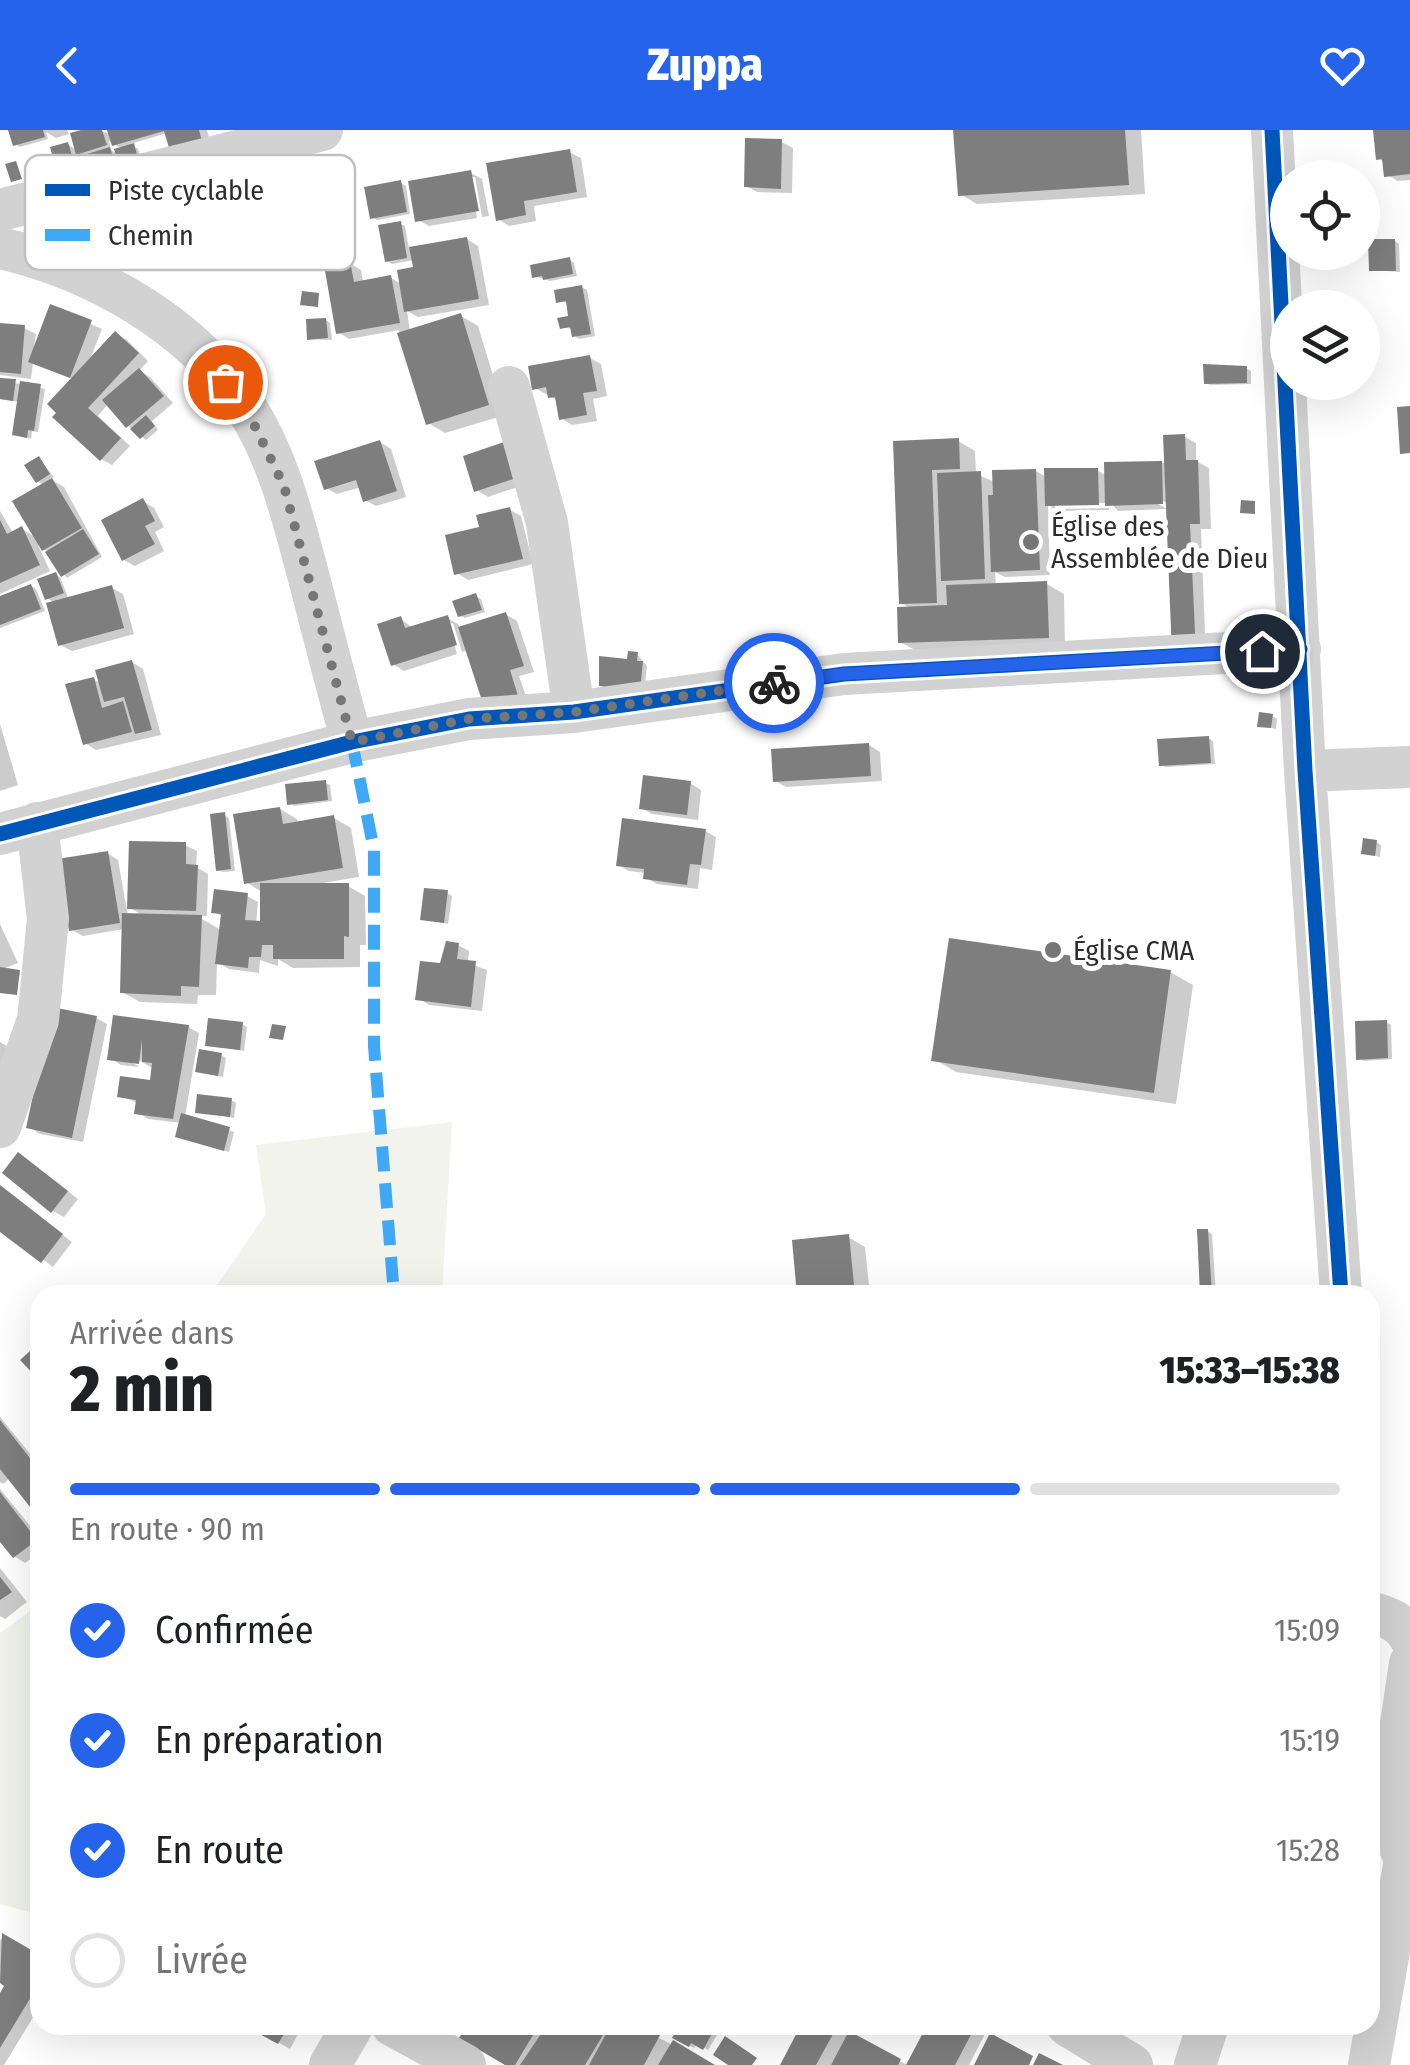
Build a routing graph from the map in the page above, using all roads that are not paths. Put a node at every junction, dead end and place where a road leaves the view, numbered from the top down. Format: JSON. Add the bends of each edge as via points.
{"nodes":[{"id":1,"x":322,"y":130,"type":"edge"},
{"id":2,"x":1272,"y":130,"type":"edge"},
{"id":3,"x":221,"y":155,"type":"edge"},
{"id":4,"x":25,"y":204,"type":"edge"},
{"id":5,"x":0,"y":210,"type":"edge"},
{"id":6,"x":0,"y":248,"type":"edge"},
{"id":7,"x":25,"y":254,"type":"edge"},
{"id":8,"x":67,"y":270,"type":"edge"},
{"id":9,"x":509,"y":387,"type":"dead end"},
{"id":10,"x":1300,"y":649,"type":"junction"},
{"id":11,"x":574,"y":712,"type":"junction"},
{"id":12,"x":352,"y":742,"type":"junction"},
{"id":13,"x":1410,"y":767,"type":"edge"},
{"id":14,"x":1305,"y":771,"type":"junction"},
{"id":15,"x":18,"y":829,"type":"edge"},
{"id":16,"x":0,"y":1127,"type":"edge"},
{"id":17,"x":1340,"y":1285,"type":"edge"},
{"id":18,"x":1380,"y":1615,"type":"edge"},
{"id":19,"x":1410,"y":1638,"type":"edge"},
{"id":20,"x":1410,"y":1664,"type":"edge"},
{"id":21,"x":1408,"y":1860,"type":"edge"},
{"id":22,"x":1380,"y":2007,"type":"edge"},
{"id":23,"x":348,"y":2035,"type":"edge"},
{"id":24,"x":423,"y":2035,"type":"edge"},
{"id":25,"x":1082,"y":2035,"type":"edge"},
{"id":26,"x":1205,"y":2035,"type":"edge"},
{"id":27,"x":1375,"y":2035,"type":"edge"},
{"id":28,"x":330,"y":2065,"type":"edge"},
{"id":29,"x":465,"y":2065,"type":"edge"},
{"id":30,"x":1132,"y":2065,"type":"edge"},
{"id":31,"x":1195,"y":2065,"type":"edge"},
{"id":32,"x":1369,"y":2065,"type":"edge"}],
"edges":[{"from":1,"to":3,"type":"street"},
{"from":2,"to":10,"type":"street"},
{"from":4,"to":5,"type":"street"},
{"from":6,"to":7,"type":"street"},
{"from":8,"to":12,"type":"street","via":[[184,335],[245,406],[284,486]]},
{"from":9,"to":11,"type":"street","via":[[548,523]]},
{"from":10,"to":11,"type":"street","via":[[844,674]]},
{"from":10,"to":14,"type":"street"},
{"from":11,"to":12,"type":"street","via":[[469,719]]},
{"from":12,"to":15,"type":"street"},
{"from":13,"to":14,"type":"street"},
{"from":14,"to":17,"type":"street"},
{"from":15,"to":16,"type":"street","via":[[48,919],[38,1020]]},
{"from":18,"to":19,"type":"street"},
{"from":20,"to":21,"type":"street","via":[[1391,1790],[1392,1830]]},
{"from":21,"to":22,"type":"street"},
{"from":23,"to":28,"type":"street"},
{"from":24,"to":29,"type":"street"},
{"from":25,"to":30,"type":"street"},
{"from":26,"to":31,"type":"street"},
{"from":27,"to":32,"type":"street"}]}
